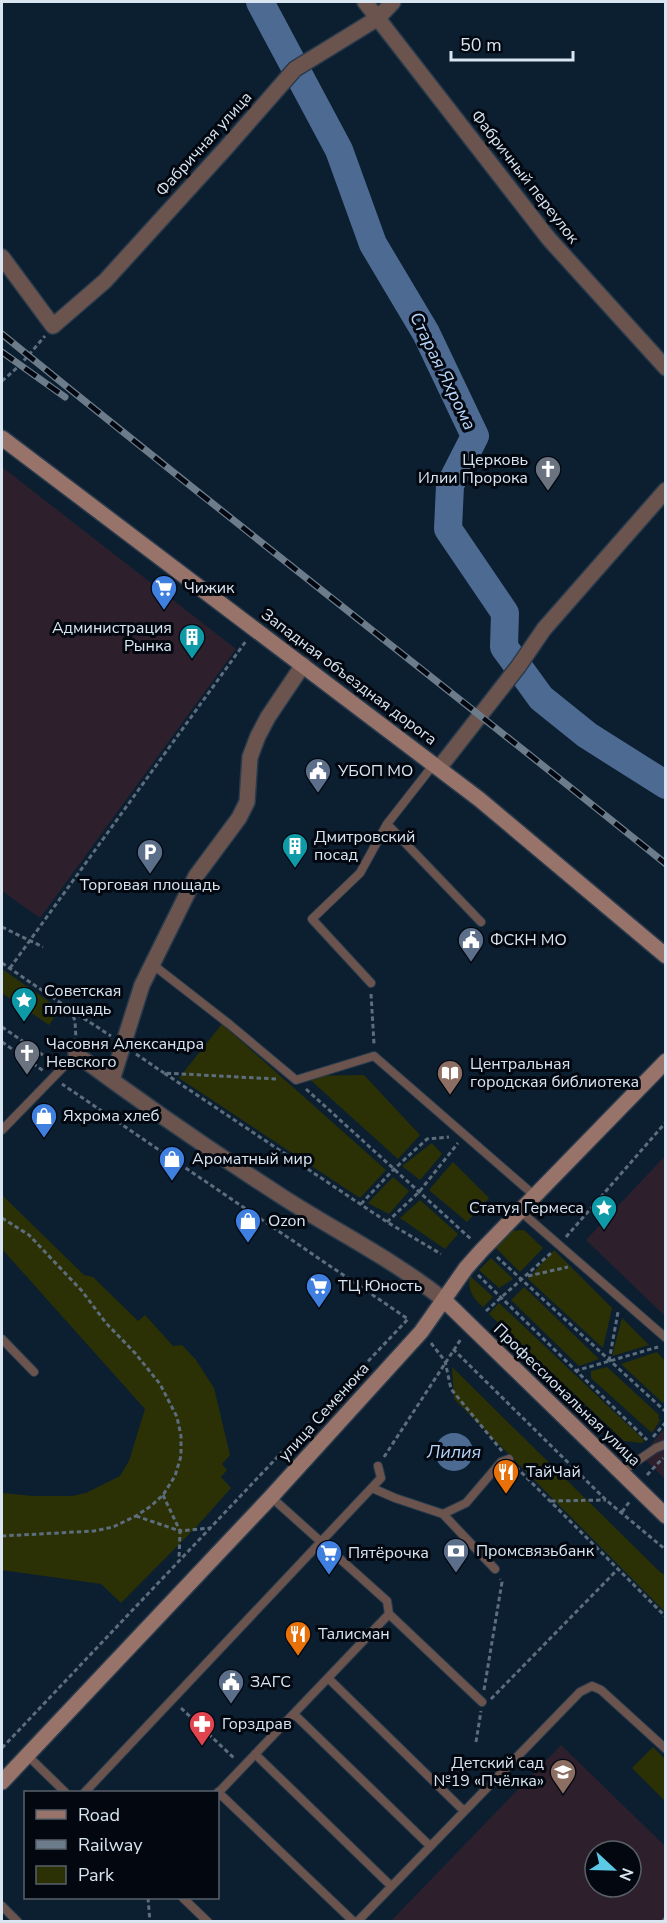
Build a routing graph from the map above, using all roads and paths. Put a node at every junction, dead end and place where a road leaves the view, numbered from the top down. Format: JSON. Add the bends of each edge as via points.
{"nodes":[{"id":1,"x":365,"y":2,"type":"edge"},
{"id":2,"x":393,"y":2,"type":"edge"},
{"id":3,"x":378,"y":18,"type":"junction"},
{"id":4,"x":2,"y":256,"type":"edge"},
{"id":5,"x":53,"y":326,"type":"junction"},
{"id":6,"x":666,"y":368,"type":"edge"},
{"id":7,"x":2,"y":381,"type":"edge"},
{"id":8,"x":2,"y":438,"type":"edge"},
{"id":9,"x":666,"y":490,"type":"edge"},
{"id":10,"x":246,"y":641,"type":"dead end"},
{"id":11,"x":303,"y":664,"type":"junction"},
{"id":12,"x":436,"y":766,"type":"junction"},
{"id":13,"x":387,"y":824,"type":"junction"},
{"id":14,"x":481,"y":922,"type":"dead end"},
{"id":15,"x":2,"y":927,"type":"edge"},
{"id":16,"x":30,"y":941,"type":"junction"},
{"id":17,"x":43,"y":946,"type":"dead end"},
{"id":18,"x":666,"y":956,"type":"edge"},
{"id":19,"x":2,"y":963,"type":"edge"},
{"id":20,"x":152,"y":964,"type":"junction"},
{"id":21,"x":10,"y":968,"type":"junction"},
{"id":22,"x":371,"y":983,"type":"joint"},
{"id":23,"x":2,"y":1027,"type":"edge"},
{"id":24,"x":2,"y":1042,"type":"edge"},
{"id":25,"x":76,"y":1054,"type":"junction"},
{"id":26,"x":374,"y":1056,"type":"junction"},
{"id":27,"x":666,"y":1061,"type":"edge"},
{"id":28,"x":62,"y":1068,"type":"junction"},
{"id":29,"x":53,"y":1078,"type":"junction"},
{"id":30,"x":112,"y":1080,"type":"junction"},
{"id":31,"x":296,"y":1080,"type":"junction"},
{"id":32,"x":666,"y":1122,"type":"edge"},
{"id":33,"x":2,"y":1130,"type":"edge"},
{"id":34,"x":466,"y":1135,"type":"junction"},
{"id":35,"x":393,"y":1169,"type":"junction"},
{"id":36,"x":419,"y":1192,"type":"junction"},
{"id":37,"x":535,"y":1196,"type":"junction"},
{"id":38,"x":361,"y":1204,"type":"junction"},
{"id":39,"x":520,"y":1212,"type":"junction"},
{"id":40,"x":2,"y":1218,"type":"edge"},
{"id":41,"x":387,"y":1222,"type":"junction"},
{"id":42,"x":558,"y":1246,"type":"junction"},
{"id":43,"x":486,"y":1250,"type":"junction"},
{"id":44,"x":441,"y":1254,"type":"dead end"},
{"id":45,"x":579,"y":1264,"type":"junction"},
{"id":46,"x":473,"y":1271,"type":"dead end"},
{"id":47,"x":526,"y":1277,"type":"junction"},
{"id":48,"x":522,"y":1281,"type":"junction"},
{"id":49,"x":501,"y":1297,"type":"junction"},
{"id":50,"x":621,"y":1299,"type":"junction"},
{"id":51,"x":444,"y":1300,"type":"junction"},
{"id":52,"x":486,"y":1311,"type":"dead end"},
{"id":53,"x":666,"y":1338,"type":"edge"},
{"id":54,"x":2,"y":1339,"type":"edge"},
{"id":55,"x":461,"y":1339,"type":"dead end"},
{"id":56,"x":430,"y":1341,"type":"dead end"},
{"id":57,"x":666,"y":1345,"type":"edge"},
{"id":58,"x":453,"y":1349,"type":"junction"},
{"id":59,"x":445,"y":1361,"type":"junction"},
{"id":60,"x":609,"y":1361,"type":"junction"},
{"id":61,"x":575,"y":1371,"type":"junction"},
{"id":62,"x":34,"y":1372,"type":"dead end"},
{"id":63,"x":666,"y":1412,"type":"edge"},
{"id":64,"x":666,"y":1422,"type":"edge"},
{"id":65,"x":666,"y":1444,"type":"edge"},
{"id":66,"x":656,"y":1448,"type":"junction"},
{"id":67,"x":665,"y":1458,"type":"edge"},
{"id":68,"x":509,"y":1459,"type":"junction"},
{"id":69,"x":378,"y":1466,"type":"joint"},
{"id":70,"x":621,"y":1472,"type":"junction"},
{"id":71,"x":647,"y":1475,"type":"dead end"},
{"id":72,"x":372,"y":1488,"type":"junction"},
{"id":73,"x":163,"y":1495,"type":"junction"},
{"id":74,"x":271,"y":1497,"type":"junction"},
{"id":75,"x":606,"y":1500,"type":"junction"},
{"id":76,"x":550,"y":1501,"type":"junction"},
{"id":77,"x":630,"y":1501,"type":"dead end"},
{"id":78,"x":622,"y":1512,"type":"junction"},
{"id":79,"x":443,"y":1514,"type":"junction"},
{"id":80,"x":136,"y":1516,"type":"junction"},
{"id":81,"x":666,"y":1516,"type":"edge"},
{"id":82,"x":210,"y":1528,"type":"junction"},
{"id":83,"x":180,"y":1531,"type":"junction"},
{"id":84,"x":2,"y":1536,"type":"edge"},
{"id":85,"x":321,"y":1542,"type":"junction"},
{"id":86,"x":666,"y":1550,"type":"edge"},
{"id":87,"x":179,"y":1561,"type":"junction"},
{"id":88,"x":495,"y":1569,"type":"joint"},
{"id":89,"x":618,"y":1569,"type":"junction"},
{"id":90,"x":389,"y":1614,"type":"junction"},
{"id":91,"x":666,"y":1617,"type":"edge"},
{"id":92,"x":328,"y":1678,"type":"junction"},
{"id":93,"x":172,"y":1700,"type":"junction"},
{"id":94,"x":486,"y":1702,"type":"junction"},
{"id":95,"x":294,"y":1714,"type":"junction"},
{"id":96,"x":476,"y":1742,"type":"dead end"},
{"id":97,"x":2,"y":1748,"type":"edge"},
{"id":98,"x":666,"y":1749,"type":"edge"},
{"id":99,"x":255,"y":1754,"type":"junction"},
{"id":100,"x":27,"y":1755,"type":"junction"},
{"id":101,"x":243,"y":1766,"type":"junction"},
{"id":102,"x":2,"y":1782,"type":"edge"},
{"id":103,"x":64,"y":1791,"type":"edge"},
{"id":104,"x":86,"y":1791,"type":"edge"},
{"id":105,"x":219,"y":1792,"type":"edge"},
{"id":106,"x":219,"y":1794,"type":"edge"},
{"id":107,"x":464,"y":1811,"type":"junction"},
{"id":108,"x":430,"y":1846,"type":"junction"},
{"id":109,"x":392,"y":1886,"type":"junction"},
{"id":110,"x":148,"y":1899,"type":"edge"},
{"id":111,"x":184,"y":1899,"type":"edge"},
{"id":112,"x":2,"y":1906,"type":"edge"},
{"id":113,"x":666,"y":1917,"type":"edge"},
{"id":114,"x":18,"y":1922,"type":"edge"},
{"id":115,"x":150,"y":1922,"type":"edge"},
{"id":116,"x":208,"y":1922,"type":"edge"},
{"id":117,"x":355,"y":1922,"type":"edge"},
{"id":118,"x":662,"y":1922,"type":"edge"}],
"edges":[{"from":1,"to":3,"type":"street","name":"Фабричный переулок"},
{"from":2,"to":3,"type":"street","name":"Фабричная улица"},
{"from":3,"to":5,"type":"street","name":"Фабричная улица","via":[[295,69],[105,281]]},
{"from":3,"to":6,"type":"street","name":"Фабричный переулок","via":[[549,239]]},
{"from":4,"to":5,"type":"street"},
{"from":5,"to":7,"type":"path"},
{"from":8,"to":11,"type":"main road","name":"Западная объездная дорога"},
{"from":9,"to":12,"type":"street","via":[[544,629],[518,668]]},
{"from":10,"to":16,"type":"path"},
{"from":11,"to":12,"type":"main road","name":"Западная объездная дорога"},
{"from":11,"to":20,"type":"street","via":[[258,736],[250,758],[247,802],[239,818],[196,876]]},
{"from":12,"to":13,"type":"lane"},
{"from":12,"to":18,"type":"main road","name":"Западная объездная дорога"},
{"from":13,"to":14,"type":"lane"},
{"from":13,"to":22,"type":"lane","via":[[360,873],[312,919]]},
{"from":15,"to":16,"type":"path"},
{"from":16,"to":17,"type":"path"},
{"from":16,"to":21,"type":"path"},
{"from":19,"to":21,"type":"path"},
{"from":20,"to":30,"type":"street"},
{"from":20,"to":31,"type":"lane"},
{"from":21,"to":25,"type":"path","via":[[71,1010]]},
{"from":22,"to":26,"type":"path"},
{"from":23,"to":28,"type":"path"},
{"from":24,"to":29,"type":"path"},
{"from":25,"to":28,"type":"lane"},
{"from":25,"to":30,"type":"street"},
{"from":26,"to":31,"type":"lane"},
{"from":26,"to":34,"type":"lane"},
{"from":27,"to":37,"type":"main road","name":"улица Семенюка"},
{"from":28,"to":29,"type":"lane"},
{"from":29,"to":33,"type":"lane"},
{"from":29,"to":82,"type":"path","via":[[408,1319]]},
{"from":30,"to":51,"type":"street","via":[[279,1195],[420,1281]]},
{"from":31,"to":35,"type":"path"},
{"from":31,"to":38,"type":"path","via":[[164,1073]]},
{"from":32,"to":42,"type":"path"},
{"from":34,"to":35,"type":"path","via":[[427,1139]]},
{"from":34,"to":36,"type":"path"},
{"from":34,"to":37,"type":"lane"},
{"from":35,"to":36,"type":"path"},
{"from":35,"to":38,"type":"path"},
{"from":36,"to":41,"type":"path"},
{"from":36,"to":43,"type":"path"},
{"from":37,"to":39,"type":"main road","name":"улица Семенюка"},
{"from":38,"to":41,"type":"path"},
{"from":39,"to":42,"type":"lane"},
{"from":39,"to":43,"type":"main road","name":"улица Семенюка"},
{"from":40,"to":73,"type":"path","via":[[29,1235],[75,1282],[160,1384],[177,1417],[181,1436],[175,1476]]},
{"from":41,"to":44,"type":"path"},
{"from":42,"to":45,"type":"lane"},
{"from":42,"to":47,"type":"path"},
{"from":43,"to":48,"type":"path"},
{"from":43,"to":51,"type":"main road","name":"улица Семенюка","via":[[466,1268]]},
{"from":45,"to":47,"type":"path"},
{"from":45,"to":50,"type":"lane"},
{"from":46,"to":49,"type":"path"},
{"from":47,"to":48,"type":"path"},
{"from":48,"to":49,"type":"path"},
{"from":48,"to":60,"type":"path"},
{"from":49,"to":52,"type":"path"},
{"from":49,"to":61,"type":"path"},
{"from":50,"to":53,"type":"lane"},
{"from":50,"to":60,"type":"path"},
{"from":51,"to":70,"type":"main road","name":"Профессиональная улица"},
{"from":51,"to":74,"type":"main road","name":"улица Семенюка","via":[[421,1332]]},
{"from":54,"to":62,"type":"lane"},
{"from":55,"to":58,"type":"path"},
{"from":56,"to":59,"type":"path"},
{"from":57,"to":60,"type":"path"},
{"from":58,"to":59,"type":"path"},
{"from":58,"to":75,"type":"path"},
{"from":59,"to":68,"type":"path","via":[[451,1389]]},
{"from":59,"to":69,"type":"path"},
{"from":60,"to":61,"type":"path"},
{"from":60,"to":63,"type":"path"},
{"from":61,"to":64,"type":"path","via":[[649,1442]]},
{"from":65,"to":66,"type":"lane"},
{"from":66,"to":67,"type":"path"},
{"from":66,"to":70,"type":"lane"},
{"from":67,"to":71,"type":"path"},
{"from":68,"to":76,"type":"path"},
{"from":68,"to":79,"type":"lane","via":[[501,1462],[466,1503]]},
{"from":69,"to":72,"type":"lane","via":[[381,1478]]},
{"from":70,"to":81,"type":"main road","name":"Профессиональная улица"},
{"from":72,"to":79,"type":"lane"},
{"from":72,"to":85,"type":"lane"},
{"from":73,"to":80,"type":"path"},
{"from":73,"to":83,"type":"path"},
{"from":74,"to":85,"type":"lane"},
{"from":74,"to":100,"type":"main road","name":"улица Семенюка"},
{"from":75,"to":76,"type":"path"},
{"from":75,"to":78,"type":"path"},
{"from":76,"to":89,"type":"path"},
{"from":77,"to":78,"type":"path"},
{"from":78,"to":86,"type":"path"},
{"from":79,"to":88,"type":"lane"},
{"from":80,"to":83,"type":"path"},
{"from":80,"to":84,"type":"path","via":[[94,1531]]},
{"from":82,"to":83,"type":"path"},
{"from":82,"to":87,"type":"path"},
{"from":83,"to":87,"type":"path"},
{"from":85,"to":90,"type":"lane","via":[[387,1601]]},
{"from":85,"to":93,"type":"lane"},
{"from":87,"to":97,"type":"path"},
{"from":88,"to":94,"type":"path","via":[[502,1582]]},
{"from":89,"to":91,"type":"path"},
{"from":89,"to":94,"type":"path"},
{"from":90,"to":92,"type":"lane"},
{"from":90,"to":94,"type":"lane"},
{"from":92,"to":95,"type":"lane"},
{"from":92,"to":107,"type":"lane"},
{"from":93,"to":101,"type":"path"},
{"from":93,"to":104,"type":"lane"},
{"from":94,"to":96,"type":"path"},
{"from":95,"to":99,"type":"lane"},
{"from":95,"to":108,"type":"lane"},
{"from":98,"to":107,"type":"lane","via":[[592,1686],[580,1692]]},
{"from":99,"to":101,"type":"lane"},
{"from":99,"to":109,"type":"lane"},
{"from":100,"to":102,"type":"main road","name":"улица Семенюка"},
{"from":100,"to":103,"type":"lane"},
{"from":101,"to":105,"type":"lane"},
{"from":106,"to":117,"type":"lane"},
{"from":107,"to":108,"type":"lane"},
{"from":108,"to":109,"type":"lane"},
{"from":109,"to":117,"type":"lane"},
{"from":110,"to":115,"type":"path"},
{"from":111,"to":116,"type":"lane"},
{"from":112,"to":114,"type":"lane"},
{"from":113,"to":118,"type":"path"}]}
